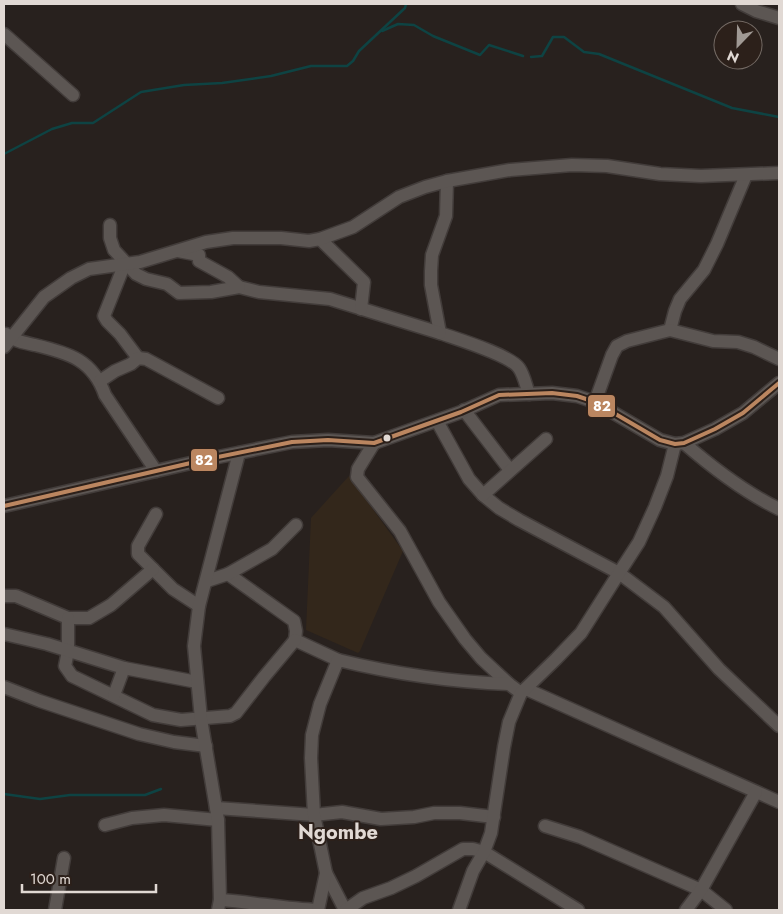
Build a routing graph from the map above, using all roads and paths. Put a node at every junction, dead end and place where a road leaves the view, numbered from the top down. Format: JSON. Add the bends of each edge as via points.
{"nodes":[{"id":1,"x":742,"y":4,"type":"edge"},
{"id":2,"x":779,"y":18,"type":"edge"},
{"id":3,"x":4,"y":34,"type":"edge"},
{"id":4,"x":73,"y":94,"type":"dead end"},
{"id":5,"x":779,"y":173,"type":"edge"},
{"id":6,"x":746,"y":175,"type":"junction"},
{"id":7,"x":447,"y":182,"type":"junction"},
{"id":8,"x":110,"y":225,"type":"dead end"},
{"id":9,"x":320,"y":239,"type":"junction"},
{"id":10,"x":174,"y":250,"type":"junction"},
{"id":11,"x":125,"y":263,"type":"junction"},
{"id":12,"x":239,"y":287,"type":"junction"},
{"id":13,"x":361,"y":309,"type":"junction"},
{"id":14,"x":670,"y":330,"type":"junction"},
{"id":15,"x":440,"y":333,"type":"junction"},
{"id":16,"x":6,"y":339,"type":"edge"},
{"id":17,"x":138,"y":358,"type":"junction"},
{"id":18,"x":779,"y":359,"type":"edge"},
{"id":19,"x":100,"y":381,"type":"junction"},
{"id":20,"x":779,"y":383,"type":"edge"},
{"id":21,"x":529,"y":394,"type":"junction"},
{"id":22,"x":218,"y":398,"type":"dead end"},
{"id":23,"x":595,"y":402,"type":"junction"},
{"id":24,"x":464,"y":410,"type":"junction"},
{"id":25,"x":437,"y":421,"type":"junction"},
{"id":26,"x":546,"y":439,"type":"dead end"},
{"id":27,"x":374,"y":443,"type":"junction"},
{"id":28,"x":680,"y":444,"type":"junction"},
{"id":29,"x":239,"y":453,"type":"junction"},
{"id":30,"x":510,"y":470,"type":"junction"},
{"id":31,"x":156,"y":471,"type":"junction"},
{"id":32,"x":483,"y":495,"type":"junction"},
{"id":33,"x":4,"y":506,"type":"edge"},
{"id":34,"x":779,"y":509,"type":"edge"},
{"id":35,"x":156,"y":514,"type":"dead end"},
{"id":36,"x":296,"y":526,"type":"dead end"},
{"id":37,"x":153,"y":569,"type":"junction"},
{"id":38,"x":619,"y":573,"type":"junction"},
{"id":39,"x":228,"y":574,"type":"junction"},
{"id":40,"x":207,"y":580,"type":"junction"},
{"id":41,"x":4,"y":596,"type":"edge"},
{"id":42,"x":199,"y":606,"type":"junction"},
{"id":43,"x":68,"y":618,"type":"junction"},
{"id":44,"x":4,"y":634,"type":"edge"},
{"id":45,"x":295,"y":640,"type":"junction"},
{"id":46,"x":68,"y":651,"type":"junction"},
{"id":47,"x":338,"y":660,"type":"junction"},
{"id":48,"x":124,"y":668,"type":"junction"},
{"id":49,"x":197,"y":682,"type":"junction"},
{"id":50,"x":509,"y":684,"type":"junction"},
{"id":51,"x":4,"y":687,"type":"edge"},
{"id":52,"x":524,"y":691,"type":"junction"},
{"id":53,"x":114,"y":695,"type":"junction"},
{"id":54,"x":201,"y":719,"type":"junction"},
{"id":55,"x":779,"y":726,"type":"edge"},
{"id":56,"x":206,"y":746,"type":"junction"},
{"id":57,"x":756,"y":792,"type":"junction"},
{"id":58,"x":779,"y":802,"type":"edge"},
{"id":59,"x":217,"y":814,"type":"junction"},
{"id":60,"x":314,"y":814,"type":"junction"},
{"id":61,"x":494,"y":817,"type":"junction"},
{"id":62,"x":105,"y":825,"type":"dead end"},
{"id":63,"x":545,"y":826,"type":"dead end"},
{"id":64,"x":484,"y":852,"type":"junction"},
{"id":65,"x":64,"y":858,"type":"dead end"},
{"id":66,"x":326,"y":873,"type":"junction"},
{"id":67,"x":701,"y":890,"type":"junction"},
{"id":68,"x":219,"y":905,"type":"edge"},
{"id":69,"x":55,"y":910,"type":"edge"},
{"id":70,"x":345,"y":910,"type":"edge"},
{"id":71,"x":459,"y":910,"type":"edge"},
{"id":72,"x":578,"y":910,"type":"edge"},
{"id":73,"x":686,"y":910,"type":"edge"},
{"id":74,"x":726,"y":910,"type":"edge"}],
"edges":[{"from":1,"to":2,"type":"street"},
{"from":3,"to":4,"type":"street"},
{"from":5,"to":6,"type":"street"},
{"from":6,"to":7,"type":"street","via":[[660,174],[607,166],[572,165],[510,170]]},
{"from":6,"to":14,"type":"street","via":[[711,258],[680,299]]},
{"from":7,"to":9,"type":"street","via":[[399,197],[353,227]]},
{"from":7,"to":15,"type":"street","via":[[446,216],[432,255],[431,271]]},
{"from":8,"to":11,"type":"street","via":[[114,250]]},
{"from":9,"to":10,"type":"street","via":[[233,238]]},
{"from":9,"to":13,"type":"street","via":[[364,282]]},
{"from":10,"to":11,"type":"street","via":[[140,262]]},
{"from":10,"to":12,"type":"street","via":[[199,255],[199,261]]},
{"from":11,"to":12,"type":"street","via":[[136,274],[167,284],[178,293]]},
{"from":11,"to":16,"type":"street","via":[[89,269],[71,278],[44,297]]},
{"from":11,"to":17,"type":"street","via":[[104,316]]},
{"from":12,"to":13,"type":"street","via":[[330,300]]},
{"from":13,"to":15,"type":"street"},
{"from":14,"to":18,"type":"street","via":[[713,341],[738,342]]},
{"from":14,"to":23,"type":"street","via":[[617,346]]},
{"from":15,"to":21,"type":"street","via":[[512,361],[519,368]]},
{"from":16,"to":19,"type":"street","via":[[77,358]]},
{"from":17,"to":19,"type":"street"},
{"from":17,"to":22,"type":"street"},
{"from":19,"to":31,"type":"street","via":[[105,395]]},
{"from":20,"to":28,"type":"street","via":[[743,413]]},
{"from":21,"to":23,"type":"street","via":[[577,396]]},
{"from":21,"to":24,"type":"street","via":[[499,395]]},
{"from":23,"to":28,"type":"street","via":[[660,440]]},
{"from":24,"to":25,"type":"street"},
{"from":24,"to":30,"type":"street"},
{"from":25,"to":27,"type":"street"},
{"from":25,"to":32,"type":"street","via":[[469,479]]},
{"from":26,"to":30,"type":"street"},
{"from":27,"to":29,"type":"street","via":[[292,442]]},
{"from":27,"to":50,"type":"street","via":[[357,477],[400,531],[439,602],[465,639]]},
{"from":28,"to":34,"type":"street","via":[[756,498]]},
{"from":28,"to":38,"type":"street","via":[[639,542]]},
{"from":29,"to":31,"type":"street"},
{"from":29,"to":40,"type":"street"},
{"from":30,"to":32,"type":"street"},
{"from":31,"to":33,"type":"street"},
{"from":32,"to":38,"type":"street","via":[[512,516]]},
{"from":35,"to":37,"type":"street","via":[[137,550]]},
{"from":36,"to":39,"type":"street","via":[[272,549]]},
{"from":37,"to":42,"type":"street","via":[[172,589]]},
{"from":37,"to":43,"type":"street","via":[[100,613],[89,618]]},
{"from":38,"to":52,"type":"street","via":[[581,632]]},
{"from":38,"to":55,"type":"street","via":[[664,607],[719,669]]},
{"from":39,"to":40,"type":"street"},
{"from":39,"to":45,"type":"street","via":[[294,620]]},
{"from":40,"to":42,"type":"street"},
{"from":41,"to":43,"type":"street","via":[[16,596]]},
{"from":42,"to":49,"type":"street","via":[[194,646]]},
{"from":43,"to":46,"type":"street"},
{"from":44,"to":46,"type":"street"},
{"from":45,"to":47,"type":"street"},
{"from":45,"to":54,"type":"street","via":[[236,713]]},
{"from":46,"to":48,"type":"street"},
{"from":46,"to":53,"type":"street","via":[[64,666],[72,676]]},
{"from":47,"to":50,"type":"street","via":[[419,677]]},
{"from":47,"to":60,"type":"street","via":[[320,704],[312,735]]},
{"from":48,"to":49,"type":"street"},
{"from":48,"to":53,"type":"street"},
{"from":49,"to":54,"type":"street"},
{"from":50,"to":52,"type":"street"},
{"from":51,"to":56,"type":"street","via":[[139,734]]},
{"from":52,"to":57,"type":"street"},
{"from":52,"to":61,"type":"street","via":[[509,722]]},
{"from":53,"to":54,"type":"street","via":[[153,715],[181,720]]},
{"from":54,"to":56,"type":"street"},
{"from":56,"to":59,"type":"street"},
{"from":57,"to":58,"type":"street"},
{"from":57,"to":67,"type":"street"},
{"from":59,"to":60,"type":"street"},
{"from":59,"to":62,"type":"street","via":[[132,818]]},
{"from":59,"to":68,"type":"street"},
{"from":60,"to":61,"type":"street","via":[[342,812],[381,819],[434,813]]},
{"from":60,"to":66,"type":"street"},
{"from":61,"to":64,"type":"street"},
{"from":63,"to":67,"type":"street","via":[[580,837]]},
{"from":64,"to":70,"type":"street","via":[[463,849]]},
{"from":64,"to":71,"type":"street","via":[[473,871]]},
{"from":64,"to":72,"type":"street"},
{"from":65,"to":69,"type":"street"},
{"from":66,"to":68,"type":"street","via":[[318,910],[242,901]]},
{"from":66,"to":70,"type":"street"},
{"from":67,"to":73,"type":"street"},
{"from":67,"to":74,"type":"street"}]}
